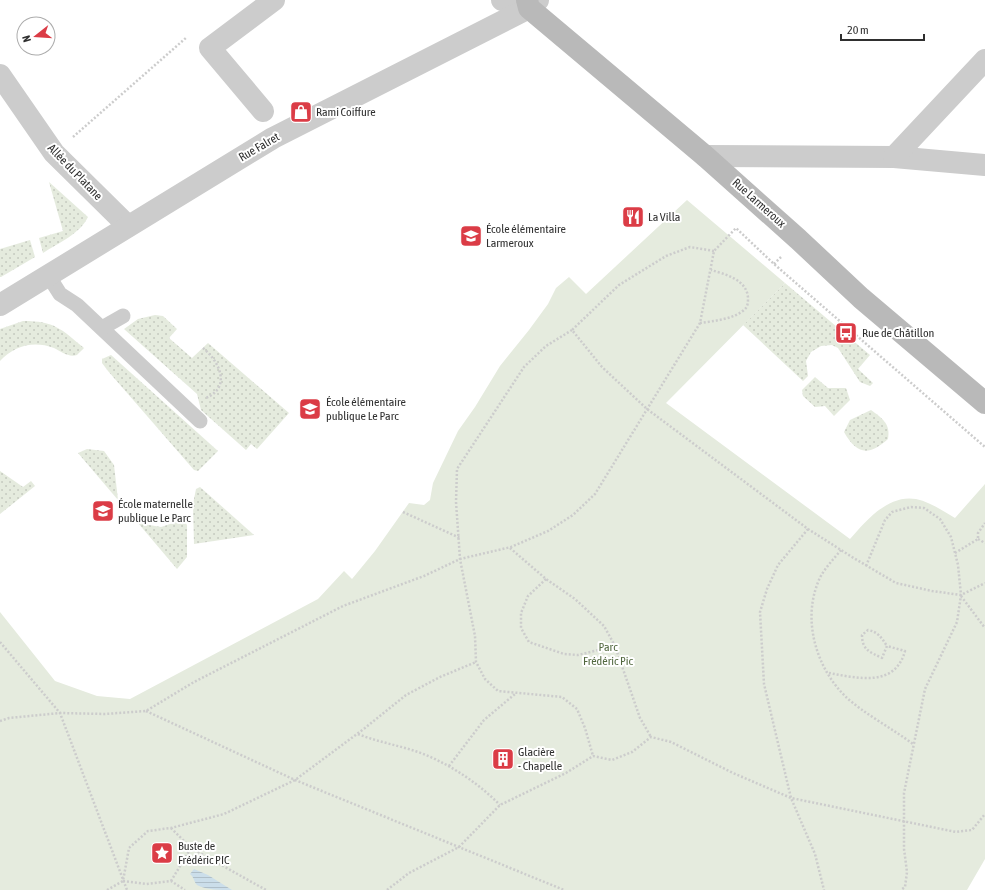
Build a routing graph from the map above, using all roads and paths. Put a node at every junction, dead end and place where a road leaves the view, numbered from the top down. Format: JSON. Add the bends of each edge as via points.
{"nodes":[{"id":1,"x":274,"y":0,"type":"edge"},
{"id":2,"x":502,"y":0,"type":"edge"},
{"id":3,"x":531,"y":3,"type":"edge"},
{"id":4,"x":210,"y":48,"type":"junction"},
{"id":5,"x":985,"y":60,"type":"edge"},
{"id":6,"x":0,"y":75,"type":"edge"},
{"id":7,"x":263,"y":111,"type":"dead end"},
{"id":8,"x":54,"y":153,"type":"junction"},
{"id":9,"x":705,"y":156,"type":"junction"},
{"id":10,"x":894,"y":157,"type":"junction"},
{"id":11,"x":985,"y":165,"type":"edge"},
{"id":12,"x":128,"y":226,"type":"junction"},
{"id":13,"x":714,"y":251,"type":"junction"},
{"id":14,"x":711,"y":270,"type":"junction"},
{"id":15,"x":48,"y":275,"type":"junction"},
{"id":16,"x":0,"y":305,"type":"edge"},
{"id":17,"x":123,"y":316,"type":"dead end"},
{"id":18,"x":700,"y":323,"type":"junction"},
{"id":19,"x":102,"y":328,"type":"junction"},
{"id":20,"x":572,"y":330,"type":"junction"},
{"id":21,"x":203,"y":348,"type":"dead end"},
{"id":22,"x":205,"y":399,"type":"dead end"},
{"id":23,"x":985,"y":403,"type":"edge"},
{"id":24,"x":647,"y":409,"type":"junction"},
{"id":25,"x":200,"y":421,"type":"dead end"},
{"id":26,"x":985,"y":447,"type":"edge"},
{"id":27,"x":403,"y":512,"type":"dead end"},
{"id":28,"x":985,"y":523,"type":"edge"},
{"id":29,"x":808,"y":528,"type":"junction"},
{"id":30,"x":460,"y":538,"type":"junction"},
{"id":31,"x":978,"y":539,"type":"junction"},
{"id":32,"x":985,"y":543,"type":"edge"},
{"id":33,"x":509,"y":548,"type":"junction"},
{"id":34,"x":841,"y":550,"type":"junction"},
{"id":35,"x":955,"y":553,"type":"junction"},
{"id":36,"x":460,"y":559,"type":"junction"},
{"id":37,"x":866,"y":566,"type":"junction"},
{"id":38,"x":546,"y":579,"type":"junction"},
{"id":39,"x":985,"y":583,"type":"edge"},
{"id":40,"x":961,"y":595,"type":"junction"},
{"id":41,"x":985,"y":628,"type":"edge"},
{"id":42,"x":0,"y":642,"type":"edge"},
{"id":43,"x":615,"y":646,"type":"junction"},
{"id":44,"x":887,"y":646,"type":"junction"},
{"id":45,"x":476,"y":662,"type":"junction"},
{"id":46,"x":829,"y":673,"type":"junction"},
{"id":47,"x":515,"y":694,"type":"junction"},
{"id":48,"x":146,"y":711,"type":"junction"},
{"id":49,"x":60,"y":713,"type":"junction"},
{"id":50,"x":0,"y":721,"type":"edge"},
{"id":51,"x":357,"y":734,"type":"junction"},
{"id":52,"x":651,"y":737,"type":"junction"},
{"id":53,"x":913,"y":744,"type":"junction"},
{"id":54,"x":593,"y":756,"type":"junction"},
{"id":55,"x":449,"y":766,"type":"junction"},
{"id":56,"x":295,"y":780,"type":"junction"},
{"id":57,"x":791,"y":798,"type":"junction"},
{"id":58,"x":500,"y":805,"type":"junction"},
{"id":59,"x":985,"y":814,"type":"edge"},
{"id":60,"x":904,"y":822,"type":"junction"},
{"id":61,"x":171,"y":828,"type":"junction"},
{"id":62,"x":459,"y":846,"type":"junction"},
{"id":63,"x":192,"y":848,"type":"junction"},
{"id":64,"x":123,"y":881,"type":"junction"},
{"id":65,"x":171,"y":881,"type":"junction"},
{"id":66,"x":107,"y":890,"type":"edge"},
{"id":67,"x":127,"y":890,"type":"edge"},
{"id":68,"x":185,"y":890,"type":"edge"},
{"id":69,"x":266,"y":890,"type":"edge"},
{"id":70,"x":387,"y":890,"type":"edge"},
{"id":71,"x":564,"y":890,"type":"edge"},
{"id":72,"x":824,"y":890,"type":"edge"},
{"id":73,"x":901,"y":890,"type":"edge"}],
"edges":[{"from":1,"to":4,"type":"street"},
{"from":2,"to":3,"type":"street"},
{"from":3,"to":9,"type":"main road","name":"Rue Larmeroux"},
{"from":3,"to":12,"type":"street","name":"Rue Falret","via":[[273,138]]},
{"from":4,"to":7,"type":"street"},
{"from":4,"to":8,"type":"path","via":[[195,30]]},
{"from":5,"to":10,"type":"street"},
{"from":6,"to":8,"type":"street","name":"Allée du Platane"},
{"from":8,"to":12,"type":"street","name":"Allée du Platane"},
{"from":9,"to":10,"type":"street"},
{"from":9,"to":23,"type":"main road","name":"Rue Larmeroux","via":[[861,298]]},
{"from":10,"to":11,"type":"street"},
{"from":12,"to":15,"type":"street","name":"Rue Falret"},
{"from":13,"to":14,"type":"path"},
{"from":13,"to":20,"type":"path","via":[[690,247],[654,263],[619,285]]},
{"from":13,"to":26,"type":"path","via":[[736,228]]},
{"from":14,"to":18,"type":"path"},
{"from":14,"to":18,"type":"path","via":[[731,276],[742,284],[748,294],[748,304],[734,315]]},
{"from":15,"to":16,"type":"street","name":"Rue Falret"},
{"from":15,"to":19,"type":"lane","via":[[60,294],[77,305]]},
{"from":17,"to":19,"type":"lane"},
{"from":18,"to":24,"type":"path"},
{"from":19,"to":25,"type":"lane"},
{"from":20,"to":24,"type":"path","via":[[602,367]]},
{"from":20,"to":30,"type":"path","via":[[546,346],[524,367],[457,469],[456,502]]},
{"from":21,"to":22,"type":"path","via":[[214,356],[221,376],[219,388]]},
{"from":24,"to":29,"type":"path"},
{"from":24,"to":33,"type":"path","via":[[595,494],[573,515],[554,527]]},
{"from":27,"to":30,"type":"path"},
{"from":28,"to":31,"type":"path","via":[[978,533]]},
{"from":29,"to":34,"type":"path"},
{"from":29,"to":57,"type":"path","via":[[778,565],[760,612],[764,684]]},
{"from":30,"to":36,"type":"path"},
{"from":31,"to":32,"type":"path"},
{"from":31,"to":35,"type":"path"},
{"from":33,"to":36,"type":"path"},
{"from":33,"to":38,"type":"path"},
{"from":34,"to":37,"type":"path"},
{"from":34,"to":46,"type":"path","via":[[817,584],[812,605],[813,637],[817,651]]},
{"from":35,"to":37,"type":"path","via":[[951,537],[940,519],[924,508],[911,507],[892,512]]},
{"from":35,"to":40,"type":"path"},
{"from":36,"to":45,"type":"path","via":[[475,636]]},
{"from":36,"to":48,"type":"path","via":[[424,576],[344,606],[194,682]]},
{"from":37,"to":40,"type":"path","via":[[896,583]]},
{"from":38,"to":43,"type":"path","via":[[576,599],[604,626]]},
{"from":38,"to":43,"type":"path","via":[[528,596],[521,612],[521,628],[529,642],[564,654],[578,655]]},
{"from":39,"to":40,"type":"path"},
{"from":40,"to":41,"type":"path"},
{"from":40,"to":53,"type":"path","via":[[957,622],[925,689]]},
{"from":42,"to":49,"type":"path"},
{"from":43,"to":52,"type":"path","via":[[640,718]]},
{"from":44,"to":44,"type":"path","via":[[880,635],[874,632],[868,630],[862,635],[862,644],[866,650],[882,658]]},
{"from":44,"to":46,"type":"path","via":[[905,651],[902,662],[880,678],[861,679]]},
{"from":45,"to":47,"type":"path","via":[[485,679],[498,691]]},
{"from":45,"to":51,"type":"path","via":[[406,695]]},
{"from":46,"to":53,"type":"path","via":[[846,696]]},
{"from":47,"to":54,"type":"path","via":[[562,697],[577,709]]},
{"from":47,"to":55,"type":"path","via":[[484,720]]},
{"from":48,"to":49,"type":"path","via":[[105,714]]},
{"from":48,"to":56,"type":"path"},
{"from":49,"to":50,"type":"path"},
{"from":49,"to":64,"type":"path"},
{"from":51,"to":55,"type":"path","via":[[425,754]]},
{"from":51,"to":56,"type":"path"},
{"from":52,"to":54,"type":"path","via":[[632,752],[612,760]]},
{"from":52,"to":57,"type":"path","via":[[671,742]]},
{"from":53,"to":60,"type":"path","via":[[904,793]]},
{"from":54,"to":58,"type":"path","via":[[566,773]]},
{"from":55,"to":58,"type":"path","via":[[482,787]]},
{"from":56,"to":61,"type":"path","via":[[224,814]]},
{"from":56,"to":62,"type":"path"},
{"from":57,"to":60,"type":"path"},
{"from":57,"to":72,"type":"path","via":[[815,854]]},
{"from":58,"to":62,"type":"path"},
{"from":59,"to":60,"type":"path","via":[[972,830],[956,832]]},
{"from":60,"to":73,"type":"path","via":[[908,872],[905,887]]},
{"from":61,"to":63,"type":"path"},
{"from":61,"to":64,"type":"path","via":[[148,831],[128,848]]},
{"from":62,"to":70,"type":"path","via":[[409,873]]},
{"from":62,"to":71,"type":"path"},
{"from":63,"to":65,"type":"path"},
{"from":63,"to":69,"type":"path"},
{"from":64,"to":65,"type":"path","via":[[146,884]]},
{"from":64,"to":66,"type":"path"},
{"from":64,"to":67,"type":"path"},
{"from":65,"to":68,"type":"path"}]}
